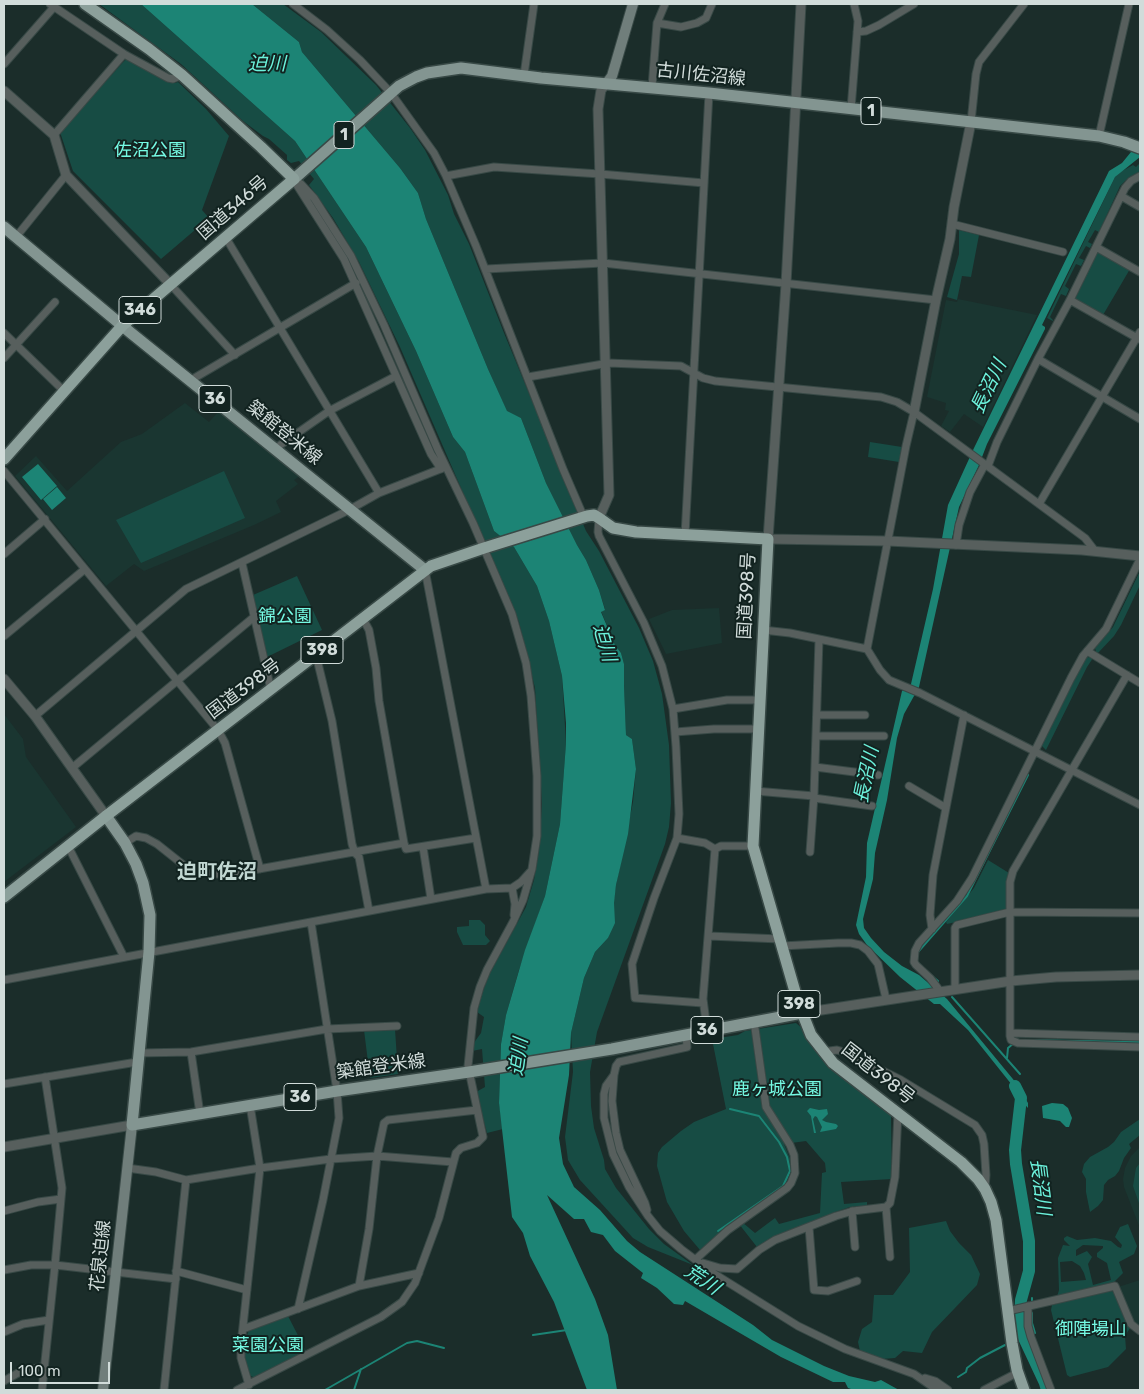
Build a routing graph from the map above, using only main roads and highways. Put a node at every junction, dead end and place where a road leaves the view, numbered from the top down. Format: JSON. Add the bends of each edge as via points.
{"nodes":[{"id":1,"x":86,"y":4,"type":"edge"},
{"id":2,"x":633,"y":4,"type":"edge"},
{"id":3,"x":606,"y":84,"type":"junction"},
{"id":4,"x":1137,"y":147,"type":"edge"},
{"id":5,"x":297,"y":177,"type":"junction"},
{"id":6,"x":4,"y":227,"type":"edge"},
{"id":7,"x":123,"y":326,"type":"junction"},
{"id":8,"x":4,"y":459,"type":"edge"},
{"id":9,"x":425,"y":570,"type":"junction"},
{"id":10,"x":106,"y":816,"type":"junction"},
{"id":11,"x":4,"y":897,"type":"edge"},
{"id":12,"x":802,"y":1012,"type":"junction"},
{"id":13,"x":132,"y":1125,"type":"junction"},
{"id":14,"x":103,"y":1390,"type":"edge"},
{"id":15,"x":1024,"y":1390,"type":"edge"}],
"edges":[{"from":1,"to":5,"type":"highway","name":"国道346号","via":[[182,75]]},
{"from":2,"to":3,"type":"main road","via":[[612,76]]},
{"from":3,"to":4,"type":"main road","name":"古川佐沼線","number":"1","via":[[1100,136]]},
{"from":3,"to":5,"type":"main road","name":"古川佐沼線","number":"1","via":[[475,69],[438,70],[416,77],[390,94]]},
{"from":5,"to":7,"type":"highway","name":"国道346号","number":"346"},
{"from":6,"to":7,"type":"main road","name":"築館登米線","number":"36"},
{"from":7,"to":8,"type":"highway","name":"国道346号","number":"346"},
{"from":7,"to":9,"type":"main road","name":"築館登米線","number":"36"},
{"from":9,"to":10,"type":"highway","name":"国道398号","number":"398"},
{"from":9,"to":12,"type":"highway","name":"国道398号","number":"398","via":[[484,548],[594,515],[598,521],[624,530],[768,539],[753,846]]},
{"from":10,"to":11,"type":"highway","name":"国道398号","number":"398"},
{"from":10,"to":13,"type":"main road","via":[[136,864],[148,900],[151,929]]},
{"from":12,"to":13,"type":"main road","name":"築館登米線","number":"36","via":[[612,1049],[337,1090]]},
{"from":12,"to":15,"type":"highway","name":"国道398号","number":"398","via":[[822,1052],[848,1076],[970,1170],[985,1189],[996,1220],[1012,1310],[1017,1370]]},
{"from":13,"to":14,"type":"main road","name":"花泉迫線"}]}
